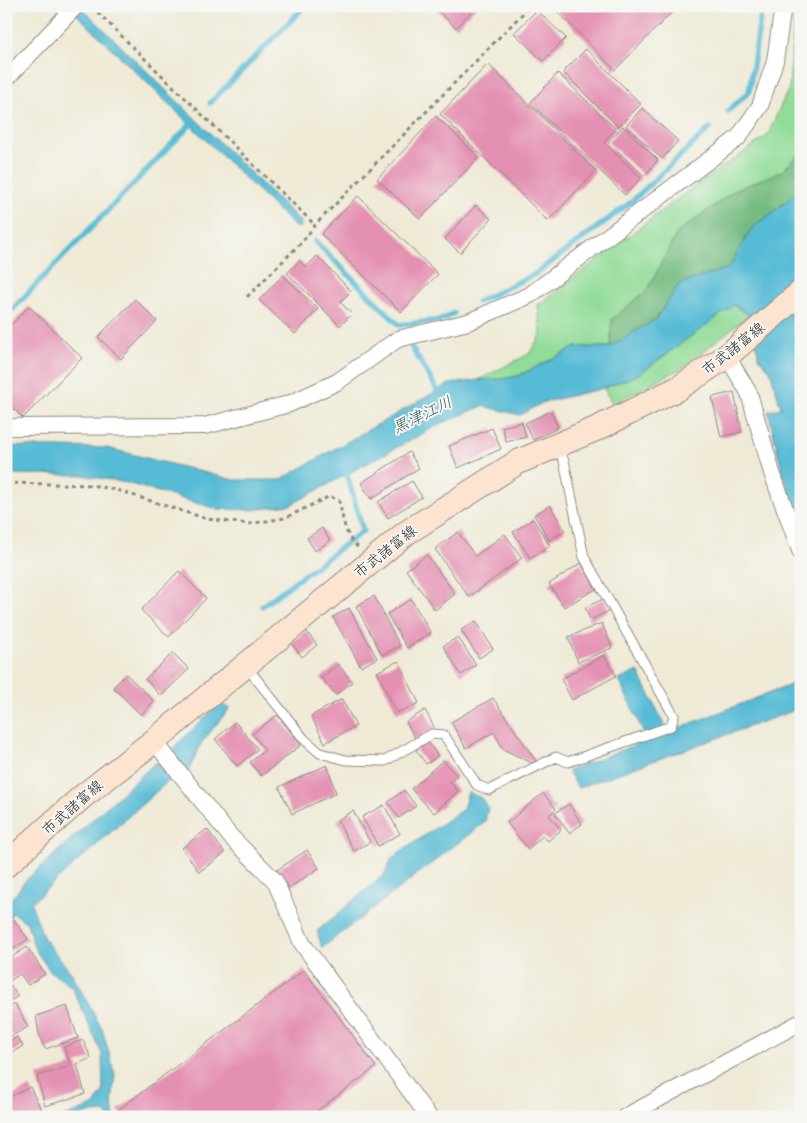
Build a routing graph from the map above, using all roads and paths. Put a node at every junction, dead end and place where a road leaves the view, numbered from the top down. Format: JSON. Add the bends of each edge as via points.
{"nodes":[{"id":1,"x":91,"y":6,"type":"edge"},
{"id":2,"x":530,"y":6,"type":"edge"},
{"id":3,"x":783,"y":6,"type":"edge"},
{"id":4,"x":72,"y":10,"type":"edge"},
{"id":5,"x":6,"y":79,"type":"edge"},
{"id":6,"x":315,"y":225,"type":"junction"},
{"id":7,"x":801,"y":292,"type":"edge"},
{"id":8,"x":247,"y":297,"type":"dead end"},
{"id":9,"x":727,"y":356,"type":"junction"},
{"id":10,"x":6,"y":427,"type":"edge"},
{"id":11,"x":556,"y":446,"type":"junction"},
{"id":12,"x":6,"y":483,"type":"edge"},
{"id":13,"x":354,"y":544,"type":"dead end"},
{"id":14,"x":801,"y":553,"type":"edge"},
{"id":15,"x":246,"y":665,"type":"junction"},
{"id":16,"x":159,"y":748,"type":"junction"},
{"id":17,"x":6,"y":865,"type":"edge"},
{"id":18,"x":801,"y":1022,"type":"edge"},
{"id":19,"x":429,"y":1117,"type":"edge"},
{"id":20,"x":625,"y":1117,"type":"edge"}],
"edges":[{"from":1,"to":6,"type":"path"},
{"from":2,"to":6,"type":"path"},
{"from":3,"to":10,"type":"street","via":[[775,61],[760,106],[738,138],[530,295],[468,322],[398,339],[337,382],[289,404],[205,426]]},
{"from":4,"to":5,"type":"street"},
{"from":6,"to":8,"type":"path","via":[[303,242]]},
{"from":7,"to":9,"type":"main road","name":"市武諸富線"},
{"from":9,"to":11,"type":"main road","name":"市武諸富線","via":[[677,389]]},
{"from":9,"to":14,"type":"street","via":[[749,393],[772,473]]},
{"from":11,"to":15,"type":"main road","name":"市武諸富線","via":[[518,462],[406,533]]},
{"from":11,"to":15,"type":"lane","via":[[564,461],[584,557],[674,716],[671,726],[568,762],[556,756],[489,790],[476,785],[444,735],[432,734],[385,761],[346,760],[320,753],[304,739]]},
{"from":12,"to":13,"type":"path","via":[[92,485],[207,519],[248,524],[285,518],[330,496],[339,501],[347,533]]},
{"from":15,"to":16,"type":"main road","name":"市武諸富線"},
{"from":16,"to":17,"type":"main road","name":"市武諸富線","via":[[82,796]]},
{"from":16,"to":19,"type":"street","via":[[230,836],[275,881],[302,943]]},
{"from":18,"to":20,"type":"street"}]}
